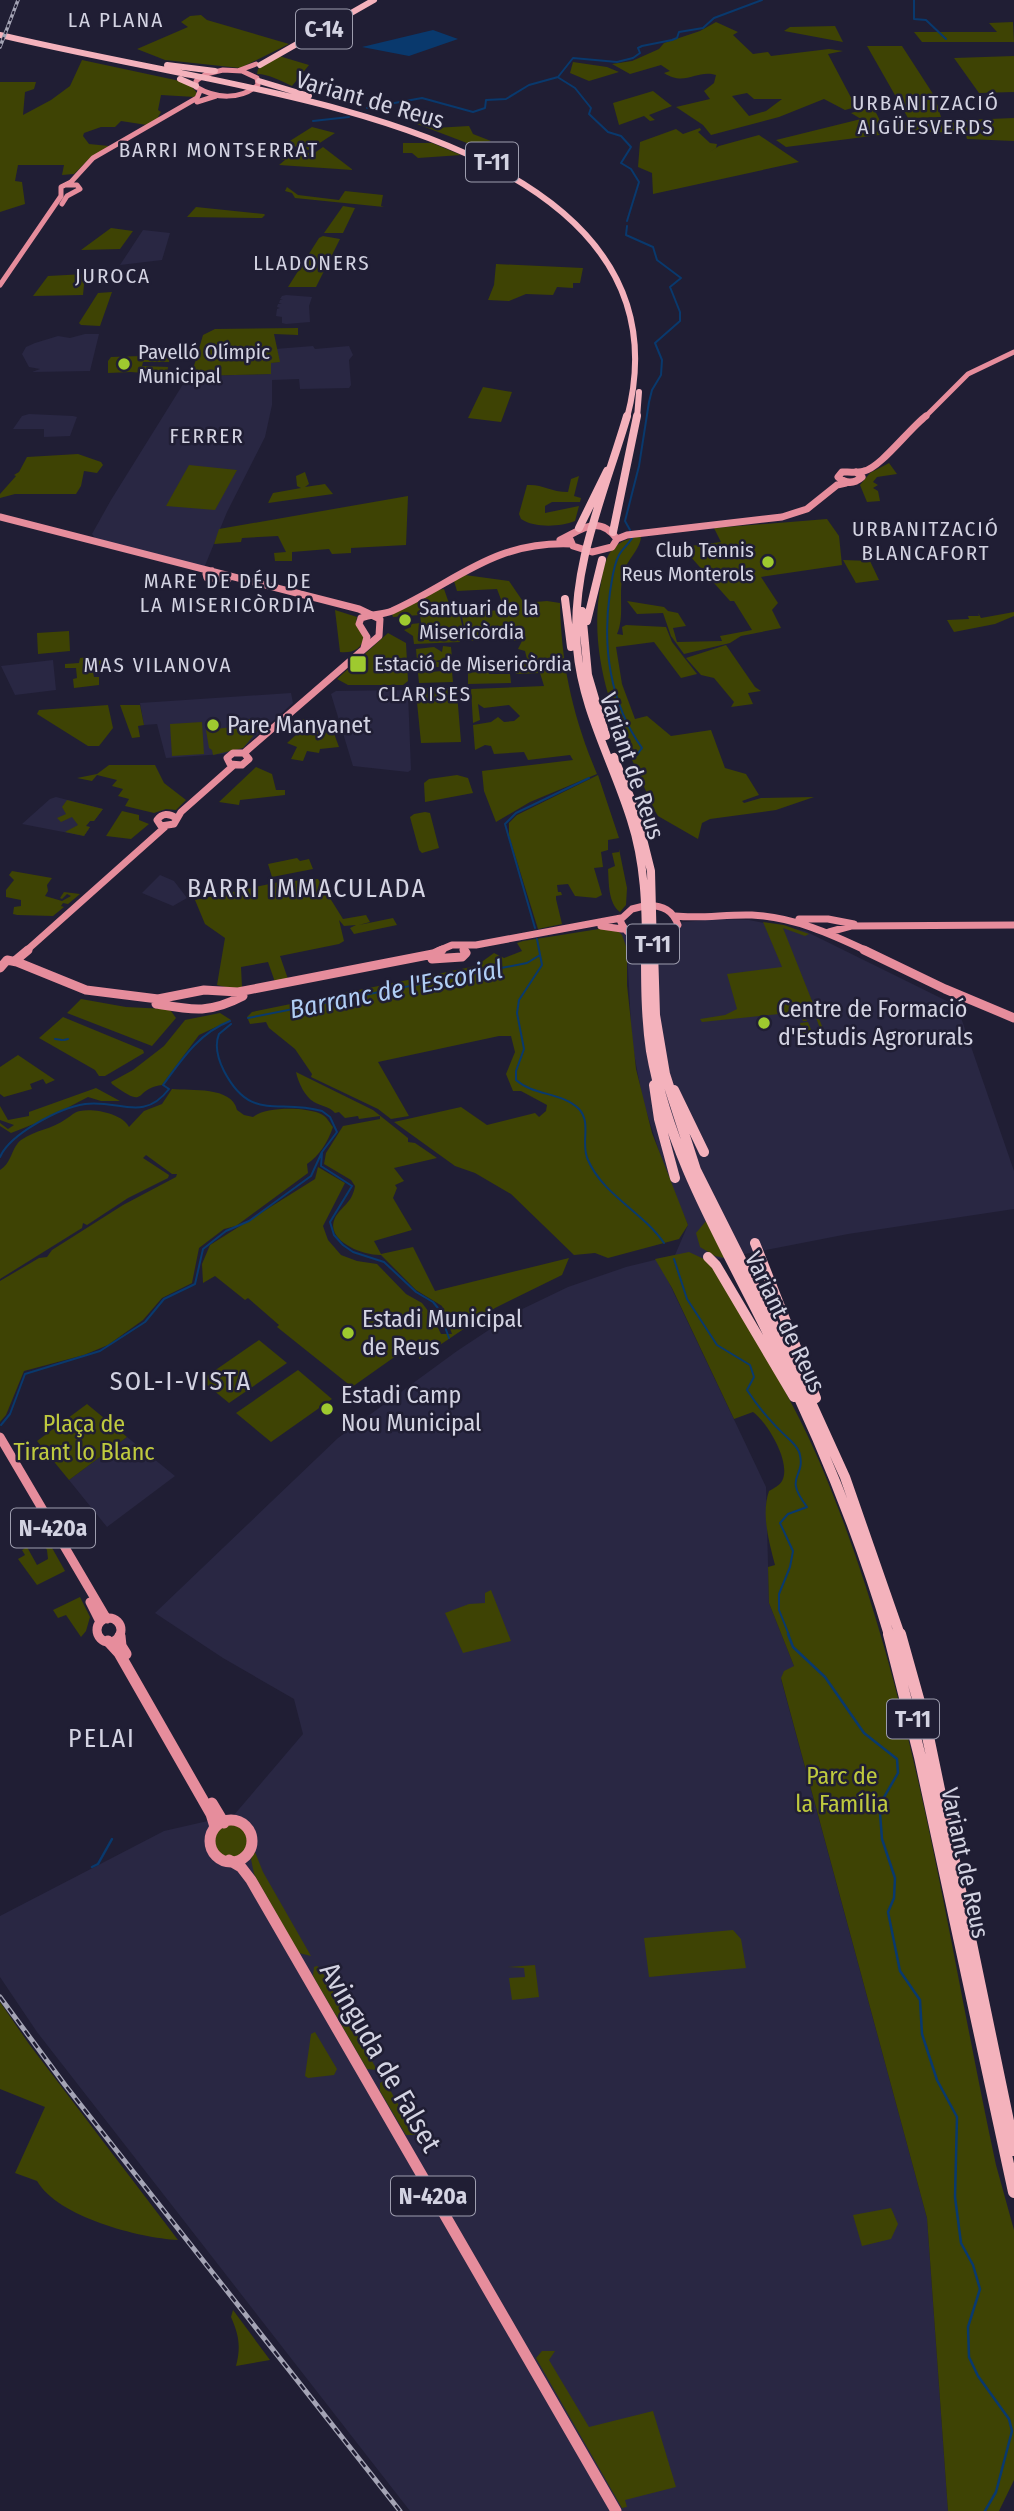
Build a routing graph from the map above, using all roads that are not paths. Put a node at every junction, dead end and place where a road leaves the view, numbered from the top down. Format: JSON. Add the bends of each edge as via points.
{"nodes":[{"id":1,"x":372,"y":0,"type":"edge"},
{"id":2,"x":0,"y":33,"type":"edge"},
{"id":3,"x":76,"y":52,"type":"junction"},
{"id":4,"x":258,"y":65,"type":"junction"},
{"id":5,"x":238,"y":70,"type":"junction"},
{"id":6,"x":215,"y":71,"type":"junction"},
{"id":7,"x":252,"y":74,"type":"junction"},
{"id":8,"x":259,"y":83,"type":"junction"},
{"id":9,"x":197,"y":86,"type":"junction"},
{"id":10,"x":244,"y":94,"type":"junction"},
{"id":11,"x":216,"y":96,"type":"junction"},
{"id":12,"x":195,"y":101,"type":"junction"},
{"id":13,"x":186,"y":108,"type":"junction"},
{"id":14,"x":178,"y":118,"type":"dead end"},
{"id":15,"x":167,"y":124,"type":"dead end"},
{"id":16,"x":149,"y":130,"type":"junction"},
{"id":17,"x":416,"y":130,"type":"junction"},
{"id":18,"x":442,"y":143,"type":"junction"},
{"id":19,"x":72,"y":184,"type":"junction"},
{"id":20,"x":66,"y":194,"type":"junction"},
{"id":21,"x":589,"y":231,"type":"dead end"},
{"id":22,"x":597,"y":239,"type":"dead end"},
{"id":23,"x":619,"y":269,"type":"dead end"},
{"id":24,"x":0,"y":285,"type":"edge"},
{"id":25,"x":0,"y":294,"type":"edge"},
{"id":26,"x":639,"y":323,"type":"dead end"},
{"id":27,"x":642,"y":341,"type":"dead end"},
{"id":28,"x":1014,"y":352,"type":"edge"},
{"id":29,"x":640,"y":381,"type":"dead end"},
{"id":30,"x":639,"y":392,"type":"junction"},
{"id":31,"x":629,"y":412,"type":"junction"},
{"id":32,"x":861,"y":473,"type":"junction"},
{"id":33,"x":838,"y":482,"type":"junction"},
{"id":34,"x":614,"y":486,"type":"dead end"},
{"id":35,"x":609,"y":501,"type":"dead end"},
{"id":36,"x":0,"y":518,"type":"edge"},
{"id":37,"x":598,"y":521,"type":"junction"},
{"id":38,"x":579,"y":528,"type":"junction"},
{"id":39,"x":614,"y":535,"type":"junction"},
{"id":40,"x":570,"y":540,"type":"junction"},
{"id":41,"x":587,"y":557,"type":"junction"},
{"id":42,"x":602,"y":560,"type":"dead end"},
{"id":43,"x":220,"y":576,"type":"junction"},
{"id":44,"x":565,"y":599,"type":"dead end"},
{"id":45,"x":388,"y":613,"type":"junction"},
{"id":46,"x":374,"y":615,"type":"junction"},
{"id":47,"x":361,"y":618,"type":"junction"},
{"id":48,"x":381,"y":624,"type":"junction"},
{"id":49,"x":362,"y":628,"type":"junction"},
{"id":50,"x":363,"y":649,"type":"junction"},
{"id":51,"x":589,"y":684,"type":"junction"},
{"id":52,"x":592,"y":719,"type":"junction"},
{"id":53,"x":728,"y":915,"type":"junction"},
{"id":54,"x":675,"y":916,"type":"junction"},
{"id":55,"x":712,"y":917,"type":"junction"},
{"id":56,"x":741,"y":917,"type":"junction"},
{"id":57,"x":621,"y":918,"type":"junction"},
{"id":58,"x":694,"y":918,"type":"junction"},
{"id":59,"x":678,"y":925,"type":"junction"},
{"id":60,"x":841,"y":925,"type":"junction"},
{"id":61,"x":1014,"y":925,"type":"edge"},
{"id":62,"x":622,"y":929,"type":"junction"},
{"id":63,"x":827,"y":932,"type":"junction"},
{"id":64,"x":847,"y":944,"type":"junction"},
{"id":65,"x":464,"y":950,"type":"junction"},
{"id":66,"x":447,"y":954,"type":"junction"},
{"id":67,"x":884,"y":959,"type":"junction"},
{"id":68,"x":9,"y":965,"type":"edge"},
{"id":69,"x":899,"y":966,"type":"junction"},
{"id":70,"x":945,"y":993,"type":"junction"},
{"id":71,"x":180,"y":997,"type":"junction"},
{"id":72,"x":230,"y":997,"type":"junction"},
{"id":73,"x":178,"y":1007,"type":"junction"},
{"id":74,"x":1014,"y":1018,"type":"edge"},
{"id":75,"x":659,"y":1037,"type":"junction"},
{"id":76,"x":650,"y":1044,"type":"junction"},
{"id":77,"x":704,"y":1152,"type":"dead end"},
{"id":78,"x":674,"y":1178,"type":"dead end"},
{"id":79,"x":708,"y":1205,"type":"junction"},
{"id":80,"x":755,"y":1243,"type":"dead end"},
{"id":81,"x":708,"y":1257,"type":"dead end"},
{"id":82,"x":741,"y":1269,"type":"junction"},
{"id":83,"x":0,"y":1437,"type":"edge"},
{"id":84,"x":0,"y":1446,"type":"edge"},
{"id":85,"x":831,"y":1467,"type":"junction"},
{"id":86,"x":845,"y":1477,"type":"junction"},
{"id":87,"x":103,"y":1621,"type":"junction"},
{"id":88,"x":120,"y":1636,"type":"junction"},
{"id":89,"x":108,"y":1642,"type":"junction"},
{"id":90,"x":220,"y":1825,"type":"junction"},
{"id":91,"x":247,"y":1853,"type":"junction"},
{"id":92,"x":229,"y":1860,"type":"junction"},
{"id":93,"x":251,"y":1880,"type":"junction"},
{"id":94,"x":1014,"y":2150,"type":"edge"},
{"id":95,"x":1014,"y":2192,"type":"edge"},
{"id":96,"x":616,"y":2511,"type":"edge"}],
"edges":[{"from":1,"to":4,"type":"highway","number":"C-14"},
{"from":2,"to":3,"type":"highway","name":"Variant de Reus","number":"T-11"},
{"from":3,"to":6,"type":"highway"},
{"from":3,"to":9,"type":"highway"},
{"from":3,"to":17,"type":"highway","name":"Variant de Reus","number":"T-11","via":[[265,90]]},
{"from":3,"to":18,"type":"highway","name":"Variant de Reus","number":"T-11","via":[[310,103]]},
{"from":4,"to":5,"type":"main road","number":"C-14"},
{"from":4,"to":7,"type":"main road","number":"C-14"},
{"from":5,"to":6,"type":"main road","number":"C-14"},
{"from":5,"to":7,"type":"main road","number":"C-14"},
{"from":6,"to":9,"type":"main road","number":"C-14","via":[[205,74]]},
{"from":7,"to":8,"type":"main road","number":"C-14"},
{"from":8,"to":10,"type":"main road"},
{"from":8,"to":17,"type":"highway"},
{"from":9,"to":11,"type":"main road"},
{"from":9,"to":12,"type":"main road","via":[[201,95]]},
{"from":10,"to":11,"type":"main road"},
{"from":10,"to":18,"type":"highway","via":[[330,110]]},
{"from":11,"to":12,"type":"main road"},
{"from":12,"to":13,"type":"main road"},
{"from":12,"to":19,"type":"main road","via":[[93,158]]},
{"from":13,"to":14,"type":"main road"},
{"from":13,"to":16,"type":"main road"},
{"from":15,"to":16,"type":"main road"},
{"from":16,"to":19,"type":"main road","via":[[97,159]]},
{"from":17,"to":21,"type":"highway","name":"Variant de Reus","number":"T-11","via":[[526,181]]},
{"from":18,"to":31,"type":"highway","name":"Variant de Reus","number":"T-11","via":[[539,193],[576,223],[605,256],[628,300],[635,331]]},
{"from":19,"to":20,"type":"main road","via":[[60,188]]},
{"from":19,"to":20,"type":"main road","via":[[80,190]]},
{"from":20,"to":24,"type":"main road"},
{"from":20,"to":25,"type":"main road"},
{"from":22,"to":23,"type":"highway"},
{"from":26,"to":27,"type":"highway"},
{"from":28,"to":32,"type":"main road","via":[[968,374],[909,429],[886,458]]},
{"from":29,"to":30,"type":"highway"},
{"from":30,"to":34,"type":"highway"},
{"from":30,"to":39,"type":"highway"},
{"from":31,"to":37,"type":"highway","name":"Variant de Reus","number":"T-11"},
{"from":31,"to":38,"type":"highway"},
{"from":32,"to":33,"type":"main road","via":[[856,482]]},
{"from":32,"to":33,"type":"main road","via":[[842,471]]},
{"from":33,"to":39,"type":"main road","via":[[811,506],[782,517]]},
{"from":35,"to":37,"type":"highway","name":"Variant de Reus","number":"T-11"},
{"from":36,"to":43,"type":"main road","via":[[209,572],[208,578]]},
{"from":37,"to":41,"type":"highway","name":"Variant de Reus","number":"T-11"},
{"from":38,"to":39,"type":"main road","via":[[601,527]]},
{"from":38,"to":40,"type":"main road"},
{"from":39,"to":40,"type":"main road","via":[[612,547],[599,551],[585,551]]},
{"from":40,"to":45,"type":"main road","via":[[492,556]]},
{"from":41,"to":51,"type":"highway","name":"Variant de Reus","number":"T-11","via":[[582,607]]},
{"from":41,"to":52,"type":"highway","name":"Variant de Reus","number":"T-11","via":[[577,594],[576,633]]},
{"from":42,"to":51,"type":"highway","via":[[587,621]]},
{"from":43,"to":46,"type":"main road"},
{"from":43,"to":47,"type":"main road","via":[[351,611]]},
{"from":44,"to":52,"type":"highway","number":"T-11","via":[[579,685]]},
{"from":45,"to":46,"type":"main road"},
{"from":45,"to":48,"type":"main road"},
{"from":46,"to":47,"type":"main road"},
{"from":46,"to":48,"type":"main road"},
{"from":47,"to":49,"type":"main road"},
{"from":48,"to":49,"type":"main road","via":[[373,631]]},
{"from":48,"to":50,"type":"main road","via":[[379,636]]},
{"from":49,"to":50,"type":"main road","via":[[367,638]]},
{"from":50,"to":68,"type":"main road","via":[[244,753],[247,763],[232,765],[174,816],[173,824],[163,826]]},
{"from":51,"to":75,"type":"highway","name":"Variant de Reus","number":"T-11","via":[[645,838],[651,871]]},
{"from":52,"to":76,"type":"highway","name":"Variant de Reus","number":"T-11","via":[[638,839]]},
{"from":53,"to":55,"type":"main road"},
{"from":53,"to":60,"type":"main road"},
{"from":53,"to":63,"type":"main road","via":[[784,919]]},
{"from":54,"to":57,"type":"main road","via":[[649,905],[633,908]]},
{"from":54,"to":58,"type":"main road"},
{"from":54,"to":59,"type":"main road"},
{"from":55,"to":56,"type":"main road"},
{"from":55,"to":58,"type":"main road"},
{"from":56,"to":63,"type":"main road"},
{"from":56,"to":64,"type":"main road","via":[[789,924]]},
{"from":57,"to":62,"type":"main road"},
{"from":57,"to":65,"type":"main road"},
{"from":58,"to":59,"type":"main road"},
{"from":59,"to":62,"type":"main road","via":[[665,939],[646,941]]},
{"from":60,"to":61,"type":"main road"},
{"from":60,"to":63,"type":"main road"},
{"from":60,"to":67,"type":"main road","via":[[845,938]]},
{"from":62,"to":65,"type":"main road","via":[[606,926]]},
{"from":63,"to":67,"type":"main road"},
{"from":64,"to":67,"type":"main road"},
{"from":64,"to":70,"type":"main road"},
{"from":65,"to":66,"type":"main road","via":[[459,958]]},
{"from":65,"to":66,"type":"main road","via":[[452,945]]},
{"from":66,"to":72,"type":"main road"},
{"from":67,"to":69,"type":"main road"},
{"from":68,"to":71,"type":"main road","via":[[96,992],[133,998]]},
{"from":68,"to":73,"type":"main road","via":[[88,994]]},
{"from":69,"to":70,"type":"main road"},
{"from":69,"to":74,"type":"main road"},
{"from":70,"to":74,"type":"main road"},
{"from":71,"to":72,"type":"main road","via":[[225,990]]},
{"from":71,"to":73,"type":"main road"},
{"from":72,"to":73,"type":"main road","via":[[223,1006],[200,1011]]},
{"from":75,"to":77,"type":"highway","via":[[674,1090]]},
{"from":75,"to":79,"type":"highway","name":"Variant de Reus","number":"T-11","via":[[674,1107]]},
{"from":76,"to":78,"type":"highway","via":[[659,1119]]},
{"from":76,"to":79,"type":"highway","name":"Variant de Reus","number":"T-11","via":[[676,1141]]},
{"from":79,"to":82,"type":"highway","name":"Variant de Reus","number":"T-11"},
{"from":80,"to":86,"type":"highway"},
{"from":81,"to":85,"type":"highway","via":[[799,1405]]},
{"from":82,"to":85,"type":"highway","name":"Variant de Reus","number":"T-11"},
{"from":82,"to":86,"type":"highway","name":"Variant de Reus","number":"T-11"},
{"from":83,"to":87,"type":"main road","number":"N-420a"},
{"from":84,"to":87,"type":"main road","number":"N-420a"},
{"from":85,"to":95,"type":"highway","name":"Variant de Reus","number":"T-11","via":[[874,1584],[915,1727]]},
{"from":86,"to":94,"type":"highway","name":"Variant de Reus","number":"T-11","via":[[901,1638],[926,1727]]},
{"from":87,"to":88,"type":"main road","number":"N-420a","via":[[121,1624]]},
{"from":87,"to":89,"type":"main road","number":"N-420a","via":[[96,1636]]},
{"from":88,"to":89,"type":"main road"},
{"from":88,"to":90,"type":"main road","number":"N-420a","via":[[121,1646]]},
{"from":89,"to":90,"type":"main road","number":"N-420a"},
{"from":90,"to":91,"type":"main road","number":"N-420a","via":[[233,1821],[247,1826],[253,1840]]},
{"from":90,"to":92,"type":"main road","number":"N-420a","via":[[209,1845],[216,1857]]},
{"from":91,"to":92,"type":"main road"},
{"from":91,"to":93,"type":"main road","name":"Avinguda de Falset","number":"N-420a"},
{"from":92,"to":93,"type":"main road","name":"Avinguda de Falset","number":"N-420a"},
{"from":93,"to":96,"type":"main road","name":"Avinguda de Falset","number":"N-420a"}]}
